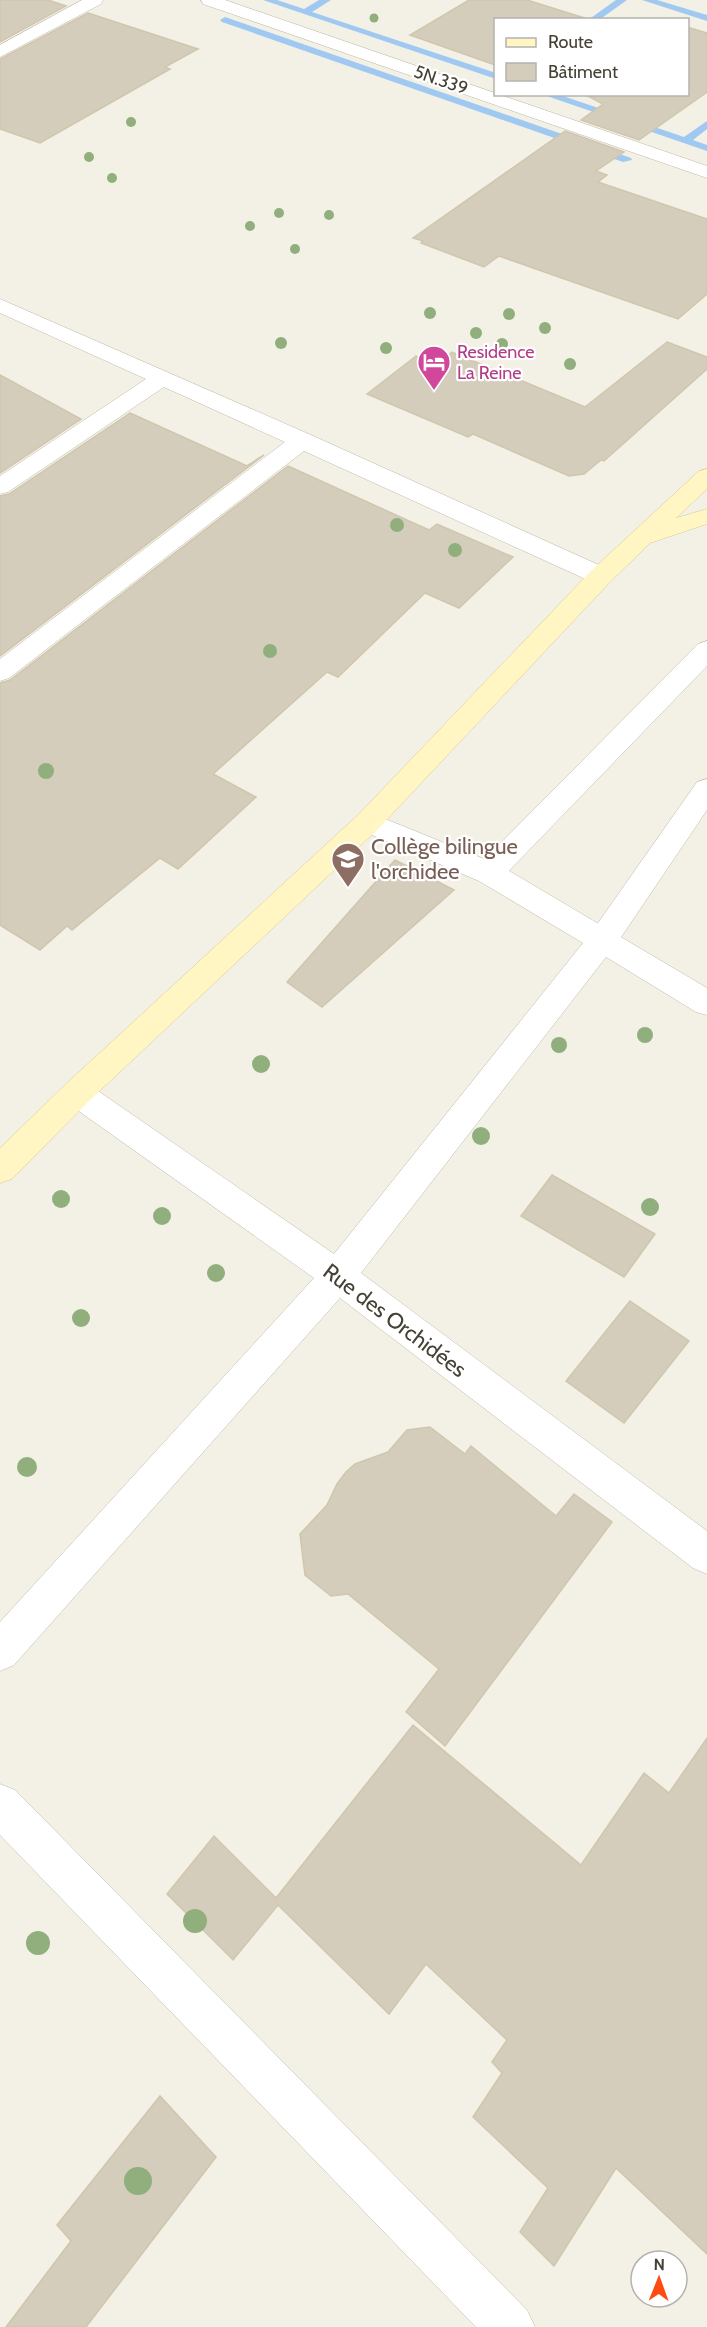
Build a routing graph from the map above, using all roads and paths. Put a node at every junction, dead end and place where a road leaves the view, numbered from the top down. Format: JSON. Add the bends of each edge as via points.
{"nodes":[{"id":1,"x":95,"y":0,"type":"edge"},
{"id":2,"x":208,"y":0,"type":"edge"},
{"id":3,"x":0,"y":51,"type":"edge"},
{"id":4,"x":707,"y":172,"type":"edge"},
{"id":5,"x":0,"y":305,"type":"edge"},
{"id":6,"x":163,"y":378,"type":"junction"},
{"id":7,"x":303,"y":440,"type":"junction"},
{"id":8,"x":707,"y":476,"type":"edge"},
{"id":9,"x":0,"y":487,"type":"edge"},
{"id":10,"x":707,"y":516,"type":"edge"},
{"id":11,"x":639,"y":539,"type":"junction"},
{"id":12,"x":601,"y":576,"type":"junction"},
{"id":13,"x":707,"y":650,"type":"edge"},
{"id":14,"x":0,"y":672,"type":"edge"},
{"id":15,"x":707,"y":789,"type":"edge"},
{"id":16,"x":368,"y":822,"type":"junction"},
{"id":17,"x":489,"y":873,"type":"junction"},
{"id":18,"x":602,"y":941,"type":"junction"},
{"id":19,"x":707,"y":1003,"type":"edge"},
{"id":20,"x":77,"y":1093,"type":"junction"},
{"id":21,"x":0,"y":1169,"type":"edge"},
{"id":22,"x":338,"y":1276,"type":"junction"},
{"id":23,"x":707,"y":1555,"type":"edge"},
{"id":24,"x":0,"y":1651,"type":"edge"},
{"id":25,"x":0,"y":1805,"type":"edge"},
{"id":26,"x":510,"y":2327,"type":"edge"}],
"edges":[{"from":1,"to":3,"type":"street"},
{"from":2,"to":4,"type":"street","name":"5N.339"},
{"from":5,"to":6,"type":"street"},
{"from":6,"to":7,"type":"street"},
{"from":6,"to":9,"type":"street"},
{"from":7,"to":12,"type":"street"},
{"from":7,"to":14,"type":"street"},
{"from":8,"to":11,"type":"main road"},
{"from":10,"to":11,"type":"main road"},
{"from":11,"to":12,"type":"main road"},
{"from":12,"to":16,"type":"main road"},
{"from":13,"to":17,"type":"street"},
{"from":15,"to":18,"type":"street"},
{"from":16,"to":17,"type":"street"},
{"from":16,"to":20,"type":"main road"},
{"from":17,"to":18,"type":"street"},
{"from":18,"to":19,"type":"street"},
{"from":18,"to":22,"type":"street"},
{"from":20,"to":21,"type":"main road"},
{"from":20,"to":22,"type":"street","name":"Rue des Orchidées"},
{"from":22,"to":23,"type":"street","name":"Rue des Orchidées"},
{"from":22,"to":24,"type":"street"},
{"from":25,"to":26,"type":"street"}]}
